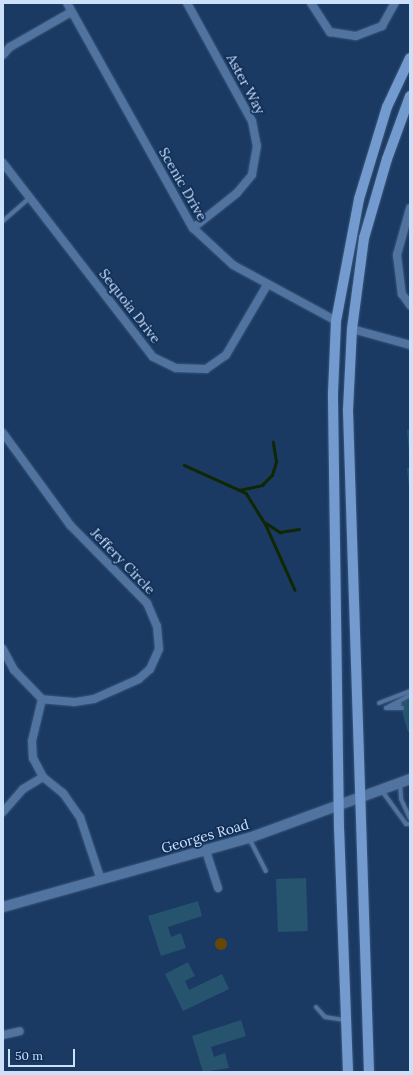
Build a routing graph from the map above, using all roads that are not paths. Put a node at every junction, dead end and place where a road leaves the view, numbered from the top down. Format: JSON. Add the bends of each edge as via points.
{"nodes":[{"id":1,"x":67,"y":3,"type":"edge"},
{"id":2,"x":187,"y":3,"type":"edge"},
{"id":3,"x":310,"y":3,"type":"edge"},
{"id":4,"x":395,"y":3,"type":"edge"},
{"id":5,"x":71,"y":12,"type":"junction"},
{"id":6,"x":3,"y":55,"type":"edge"},
{"id":7,"x":410,"y":58,"type":"edge"},
{"id":8,"x":410,"y":96,"type":"edge"},
{"id":9,"x":3,"y":163,"type":"edge"},
{"id":10,"x":30,"y":198,"type":"junction"},
{"id":11,"x":410,"y":208,"type":"edge"},
{"id":12,"x":3,"y":221,"type":"edge"},
{"id":13,"x":193,"y":228,"type":"junction"},
{"id":14,"x":266,"y":285,"type":"junction"},
{"id":15,"x":410,"y":305,"type":"edge"},
{"id":16,"x":336,"y":321,"type":"junction"},
{"id":17,"x":352,"y":329,"type":"junction"},
{"id":18,"x":410,"y":345,"type":"edge"},
{"id":19,"x":3,"y":433,"type":"edge"},
{"id":20,"x":3,"y":649,"type":"edge"},
{"id":21,"x":410,"y":691,"type":"edge"},
{"id":22,"x":410,"y":695,"type":"edge"},
{"id":23,"x":42,"y":699,"type":"junction"},
{"id":24,"x":379,"y":703,"type":"dead end"},
{"id":25,"x":401,"y":706,"type":"dead end"},
{"id":26,"x":43,"y":777,"type":"junction"},
{"id":27,"x":410,"y":779,"type":"edge"},
{"id":28,"x":400,"y":783,"type":"junction"},
{"id":29,"x":382,"y":790,"type":"junction"},
{"id":30,"x":361,"y":798,"type":"junction"},
{"id":31,"x":339,"y":805,"type":"junction"},
{"id":32,"x":3,"y":812,"type":"edge"},
{"id":33,"x":410,"y":818,"type":"edge"},
{"id":34,"x":410,"y":824,"type":"edge"},
{"id":35,"x":249,"y":838,"type":"junction"},
{"id":36,"x":206,"y":851,"type":"junction"},
{"id":37,"x":266,"y":871,"type":"dead end"},
{"id":38,"x":101,"y":880,"type":"junction"},
{"id":39,"x":218,"y":888,"type":"dead end"},
{"id":40,"x":3,"y":907,"type":"edge"},
{"id":41,"x":316,"y":1007,"type":"dead end"},
{"id":42,"x":346,"y":1021,"type":"junction"},
{"id":43,"x":20,"y":1031,"type":"dead end"},
{"id":44,"x":3,"y":1035,"type":"edge"},
{"id":45,"x":348,"y":1072,"type":"edge"},
{"id":46,"x":369,"y":1072,"type":"edge"}],
"edges":[{"from":1,"to":5,"type":"street","name":"Scenic Drive"},
{"from":2,"to":13,"type":"street","name":"Aster Way","via":[[252,121],[257,146],[252,175],[237,193]]},
{"from":3,"to":4,"type":"street","via":[[330,32],[356,36],[382,26]]},
{"from":5,"to":6,"type":"street","via":[[10,47]]},
{"from":5,"to":13,"type":"street","name":"Scenic Drive"},
{"from":7,"to":16,"type":"main road","via":[[387,107],[359,199]]},
{"from":8,"to":17,"type":"main road","via":[[387,159],[364,238]]},
{"from":9,"to":10,"type":"street","name":"Sequoia Drive"},
{"from":10,"to":12,"type":"lane"},
{"from":10,"to":14,"type":"street","name":"Sequoia Drive","via":[[153,357],[176,368],[206,369],[226,355]]},
{"from":11,"to":15,"type":"street","via":[[397,255],[402,294]]},
{"from":13,"to":14,"type":"street","name":"Scenic Drive","via":[[233,265]]},
{"from":14,"to":16,"type":"street","name":"Scenic Drive"},
{"from":16,"to":31,"type":"main road","via":[[333,393]]},
{"from":17,"to":18,"type":"street"},
{"from":17,"to":30,"type":"main road","via":[[348,410]]},
{"from":19,"to":23,"type":"street","name":"Jeffery Circle","via":[[70,525],[146,603],[157,626],[159,649],[150,669],[139,679],[94,699],[74,702]]},
{"from":20,"to":23,"type":"street","via":[[14,670]]},
{"from":21,"to":24,"type":"lane"},
{"from":22,"to":25,"type":"lane","via":[[386,708]]},
{"from":23,"to":26,"type":"street","via":[[32,741],[33,758]]},
{"from":26,"to":32,"type":"street","via":[[23,789]]},
{"from":26,"to":38,"type":"street","via":[[63,793],[80,816]]},
{"from":27,"to":28,"type":"street","name":"Georges Road"},
{"from":28,"to":29,"type":"street","name":"Georges Road"},
{"from":28,"to":33,"type":"lane","via":[[401,799]]},
{"from":29,"to":30,"type":"street","name":"Georges Road"},
{"from":29,"to":34,"type":"lane","via":[[406,824]]},
{"from":30,"to":31,"type":"street","name":"Georges Road"},
{"from":30,"to":46,"type":"main road"},
{"from":31,"to":35,"type":"street","name":"Georges Road"},
{"from":31,"to":42,"type":"main road"},
{"from":35,"to":36,"type":"street","name":"Georges Road"},
{"from":35,"to":37,"type":"lane"},
{"from":36,"to":38,"type":"street","name":"Georges Road"},
{"from":36,"to":39,"type":"street"},
{"from":38,"to":40,"type":"street","name":"Georges Road"},
{"from":41,"to":42,"type":"lane","via":[[325,1016]]},
{"from":42,"to":45,"type":"main road"},
{"from":43,"to":44,"type":"street"}]}
